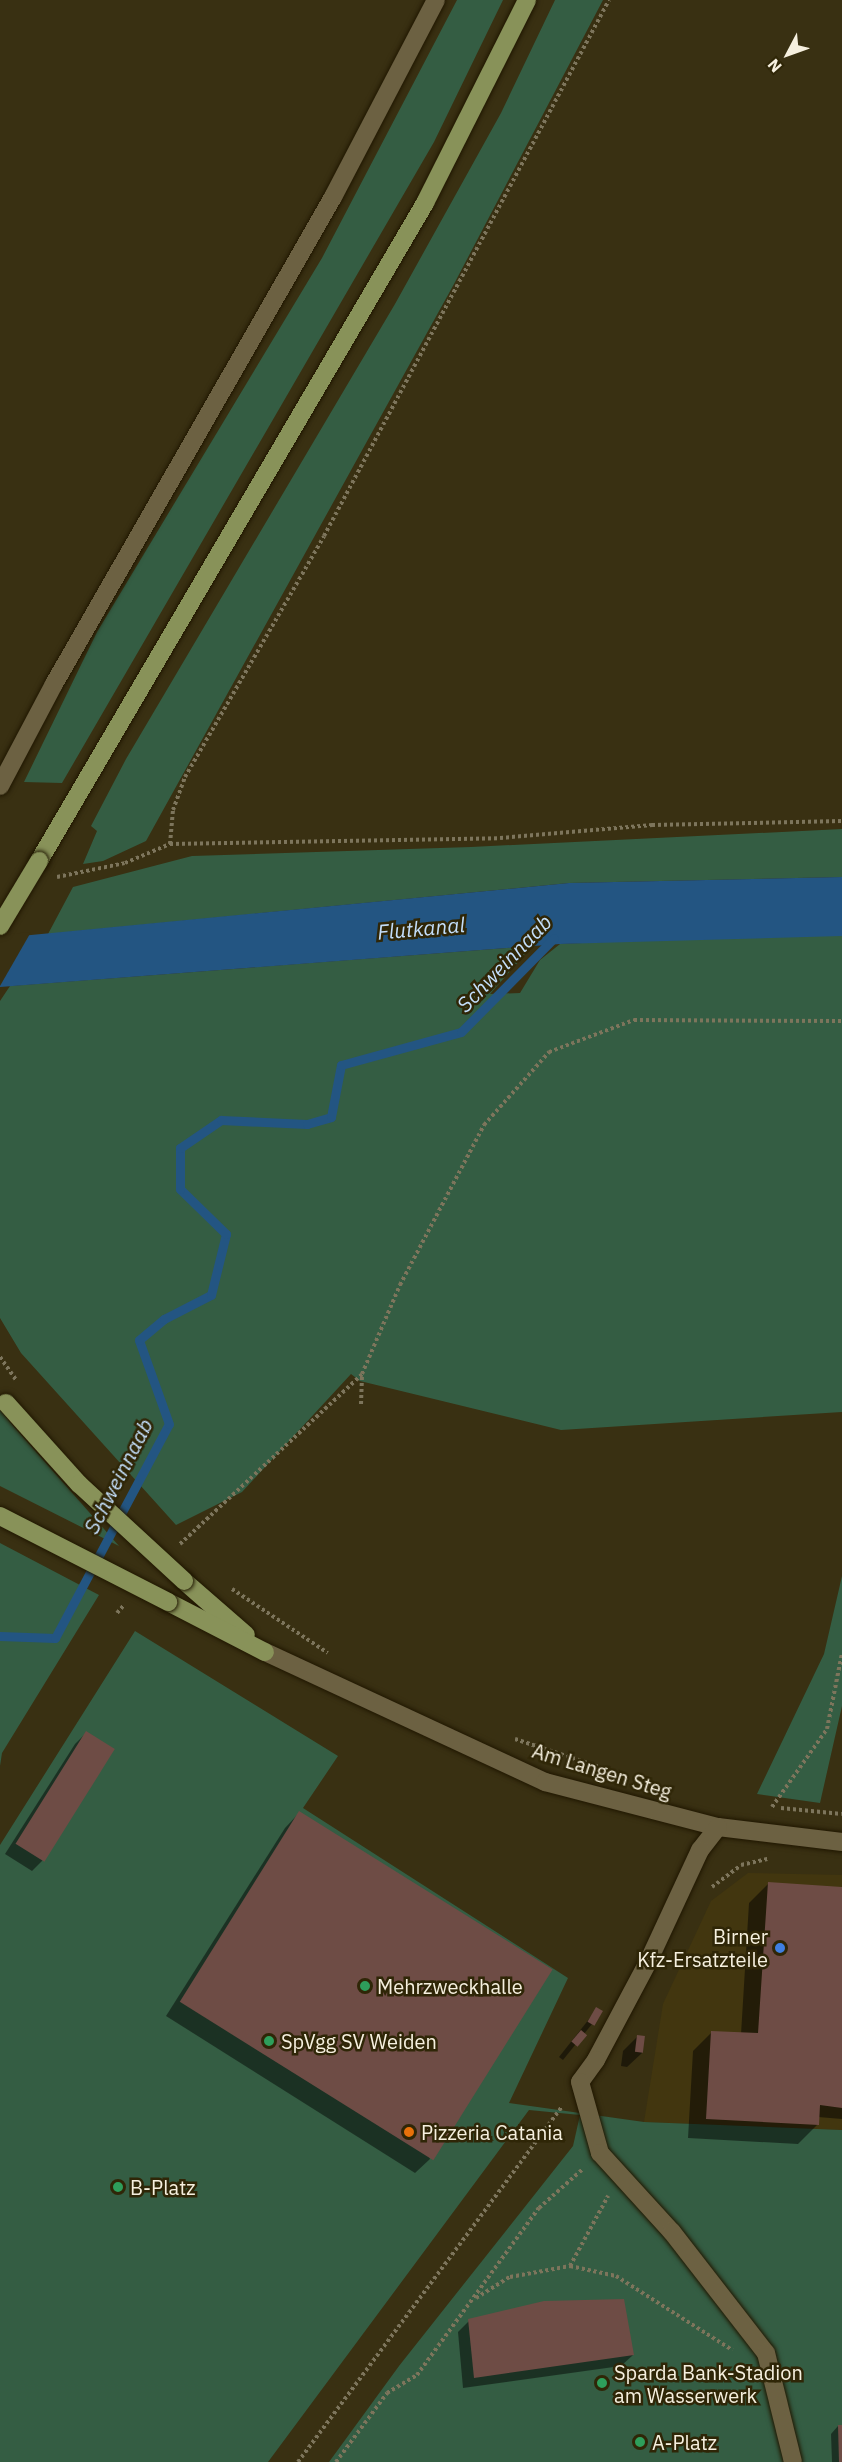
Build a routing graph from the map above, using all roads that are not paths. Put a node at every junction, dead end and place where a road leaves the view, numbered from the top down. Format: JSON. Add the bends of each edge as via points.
{"nodes":[{"id":1,"x":436,"y":0,"type":"edge"},
{"id":2,"x":527,"y":0,"type":"edge"},
{"id":3,"x":0,"y":786,"type":"edge"},
{"id":4,"x":0,"y":926,"type":"edge"},
{"id":5,"x":3,"y":1399,"type":"edge"},
{"id":6,"x":0,"y":1516,"type":"edge"},
{"id":7,"x":265,"y":1652,"type":"junction"},
{"id":8,"x":718,"y":1827,"type":"junction"},
{"id":9,"x":842,"y":1842,"type":"edge"},
{"id":10,"x":793,"y":2462,"type":"edge"}],
"edges":[{"from":1,"to":3,"type":"street","via":[[333,197],[59,673]]},
{"from":2,"to":4,"type":"main road","bridge":true,"via":[[425,203]]},
{"from":5,"to":7,"type":"main road","bridge":true,"via":[[79,1485]]},
{"from":6,"to":7,"type":"main road","bridge":true},
{"from":7,"to":8,"type":"street","name":"Am Langen Steg","via":[[545,1782]]},
{"from":8,"to":9,"type":"street","name":"Am Langen Steg"},
{"from":8,"to":10,"type":"street","via":[[700,1850],[638,1982],[596,2061],[580,2082],[600,2153],[672,2232],[766,2353]]}]}
